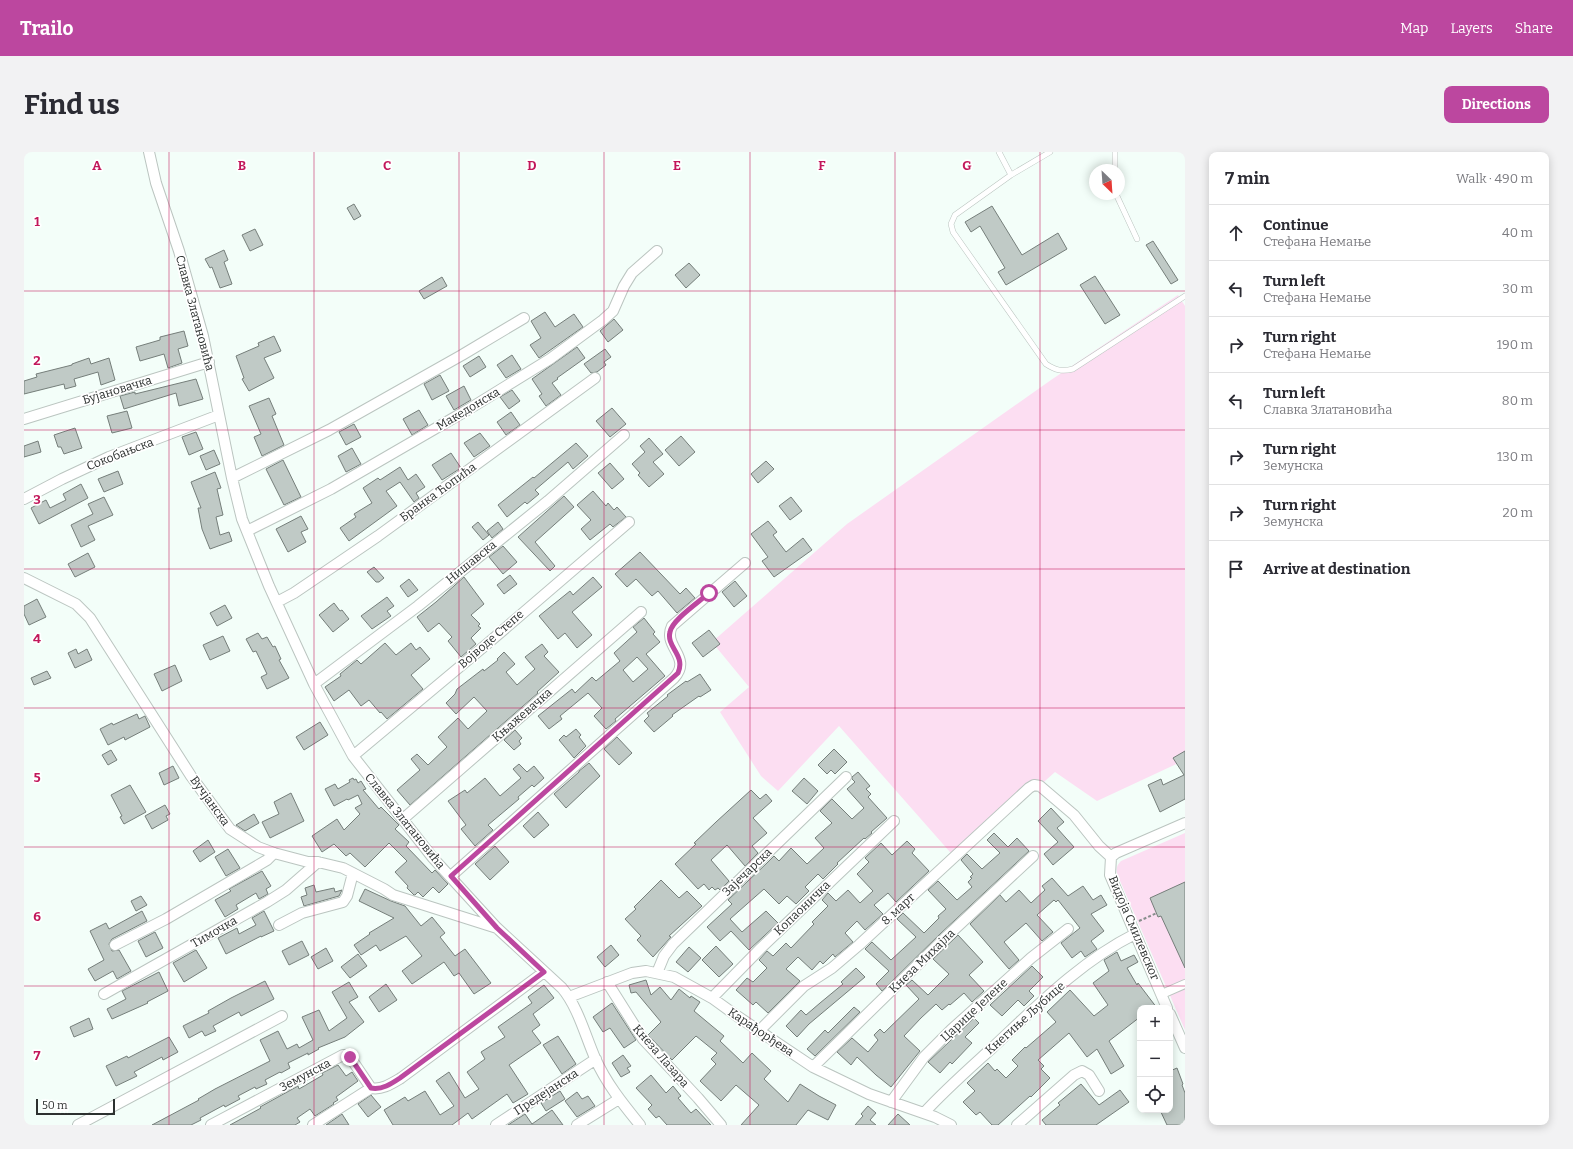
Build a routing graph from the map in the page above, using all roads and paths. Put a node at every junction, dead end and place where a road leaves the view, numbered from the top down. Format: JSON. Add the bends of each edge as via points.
{"nodes":[{"id":1,"x":149,"y":152,"type":"edge"},
{"id":2,"x":999,"y":152,"type":"edge"},
{"id":3,"x":1050,"y":152,"type":"edge"},
{"id":4,"x":1115,"y":152,"type":"edge"},
{"id":5,"x":1115,"y":164,"type":"edge"},
{"id":6,"x":1011,"y":175,"type":"junction"},
{"id":7,"x":1119,"y":200,"type":"edge"},
{"id":8,"x":1137,"y":239,"type":"dead end"},
{"id":9,"x":658,"y":251,"type":"dead end"},
{"id":10,"x":1185,"y":296,"type":"edge"},
{"id":11,"x":524,"y":318,"type":"dead end"},
{"id":12,"x":209,"y":362,"type":"junction"},
{"id":13,"x":595,"y":378,"type":"dead end"},
{"id":14,"x":219,"y":415,"type":"junction"},
{"id":15,"x":24,"y":419,"type":"edge"},
{"id":16,"x":624,"y":435,"type":"dead end"},
{"id":17,"x":232,"y":478,"type":"junction"},
{"id":18,"x":24,"y":499,"type":"edge"},
{"id":19,"x":629,"y":522,"type":"dead end"},
{"id":20,"x":247,"y":531,"type":"junction"},
{"id":21,"x":745,"y":563,"type":"dead end"},
{"id":22,"x":24,"y":578,"type":"edge"},
{"id":23,"x":277,"y":602,"type":"junction"},
{"id":24,"x":641,"y":612,"type":"dead end"},
{"id":25,"x":314,"y":684,"type":"junction"},
{"id":26,"x":353,"y":756,"type":"junction"},
{"id":27,"x":846,"y":777,"type":"dead end"},
{"id":28,"x":403,"y":819,"type":"junction"},
{"id":29,"x":894,"y":821,"type":"dead end"},
{"id":30,"x":1185,"y":823,"type":"edge"},
{"id":31,"x":274,"y":853,"type":"junction"},
{"id":32,"x":1033,"y":856,"type":"dead end"},
{"id":33,"x":1110,"y":857,"type":"junction"},
{"id":34,"x":318,"y":862,"type":"junction"},
{"id":35,"x":352,"y":873,"type":"junction"},
{"id":36,"x":451,"y":876,"type":"junction"},
{"id":37,"x":1157,"y":913,"type":"dead end"},
{"id":38,"x":279,"y":925,"type":"dead end"},
{"id":39,"x":497,"y":928,"type":"junction"},
{"id":40,"x":1133,"y":929,"type":"junction"},
{"id":41,"x":1068,"y":930,"type":"dead end"},
{"id":42,"x":115,"y":945,"type":"dead end"},
{"id":43,"x":544,"y":972,"type":"junction"},
{"id":44,"x":656,"y":973,"type":"junction"},
{"id":45,"x":607,"y":982,"type":"junction"},
{"id":46,"x":1185,"y":984,"type":"edge"},
{"id":47,"x":104,"y":994,"type":"dead end"},
{"id":48,"x":1162,"y":994,"type":"junction"},
{"id":49,"x":569,"y":997,"type":"junction"},
{"id":50,"x":712,"y":998,"type":"junction"},
{"id":51,"x":1167,"y":1005,"type":"edge"},
{"id":52,"x":282,"y":1016,"type":"dead end"},
{"id":53,"x":1173,"y":1021,"type":"edge"},
{"id":54,"x":760,"y":1030,"type":"junction"},
{"id":55,"x":1185,"y":1048,"type":"edge"},
{"id":56,"x":596,"y":1059,"type":"junction"},
{"id":57,"x":813,"y":1067,"type":"junction"},
{"id":58,"x":371,"y":1088,"type":"junction"},
{"id":59,"x":1099,"y":1090,"type":"dead end"},
{"id":60,"x":619,"y":1099,"type":"junction"},
{"id":61,"x":891,"y":1102,"type":"junction"},
{"id":62,"x":924,"y":1113,"type":"junction"},
{"id":63,"x":78,"y":1125,"type":"edge"},
{"id":64,"x":211,"y":1125,"type":"edge"},
{"id":65,"x":313,"y":1125,"type":"edge"},
{"id":66,"x":496,"y":1125,"type":"edge"},
{"id":67,"x":577,"y":1125,"type":"edge"},
{"id":68,"x":640,"y":1125,"type":"edge"},
{"id":69,"x":721,"y":1125,"type":"edge"},
{"id":70,"x":951,"y":1125,"type":"edge"},
{"id":71,"x":1017,"y":1125,"type":"edge"}],
"edges":[{"from":1,"to":12,"type":"street","name":"Славка Златановића"},
{"from":2,"to":6,"type":"lane"},
{"from":3,"to":6,"type":"lane"},
{"from":4,"to":5,"type":"lane"},
{"from":6,"to":10,"type":"lane","via":[[955,216],[951,221],[951,228],[1051,367],[1062,371],[1073,369]]},
{"from":7,"to":8,"type":"lane"},
{"from":9,"to":20,"type":"street","name":"Македонска","via":[[632,273],[616,306],[603,320],[550,359],[331,489]]},
{"from":11,"to":17,"type":"street","via":[[329,430]]},
{"from":12,"to":14,"type":"street","name":"Славка Златановића"},
{"from":12,"to":15,"type":"street","name":"Бујановачка"},
{"from":13,"to":23,"type":"street","name":"Бранка Ћопића","via":[[378,536]]},
{"from":14,"to":17,"type":"street","name":"Славка Златановића"},
{"from":14,"to":18,"type":"street","name":"Сокобањска","via":[[109,457]]},
{"from":16,"to":25,"type":"street","name":"Нишавска","via":[[430,596]]},
{"from":17,"to":20,"type":"street","name":"Славка Златановића"},
{"from":19,"to":26,"type":"street","name":"Војводе Степе"},
{"from":20,"to":23,"type":"street","name":"Славка Златановића"},
{"from":21,"to":36,"type":"street","via":[[672,626],[669,637],[681,663],[674,678]]},
{"from":22,"to":31,"type":"street","name":"Вучјанска","via":[[82,608],[226,824],[251,843]]},
{"from":23,"to":25,"type":"street","name":"Славка Златановића"},
{"from":24,"to":28,"type":"street","name":"Књажевачка"},
{"from":25,"to":26,"type":"street","name":"Славка Златановића"},
{"from":26,"to":28,"type":"street","name":"Славка Златановића"},
{"from":27,"to":44,"type":"street","name":"Зајечарска","via":[[673,944]]},
{"from":28,"to":36,"type":"street","name":"Славка Златановића","via":[[433,858]]},
{"from":29,"to":50,"type":"street","name":"Копаоничка"},
{"from":30,"to":33,"type":"street"},
{"from":31,"to":34,"type":"street","name":"Вучјанска","via":[[308,862]]},
{"from":31,"to":42,"type":"street","via":[[267,860]]},
{"from":32,"to":57,"type":"street","name":"Кнеза Михајла"},
{"from":33,"to":40,"type":"street","name":"Видоја Смилевског","via":[[1110,875]]},
{"from":33,"to":54,"type":"street","name":"8. март","via":[[1074,815],[1040,786],[1034,784],[859,945],[832,968],[804,986]]},
{"from":34,"to":35,"type":"street","name":"Вучјанска"},
{"from":34,"to":47,"type":"street","name":"Тимочка","via":[[286,890],[267,902]]},
{"from":35,"to":38,"type":"street","via":[[347,896],[343,902],[302,913]]},
{"from":35,"to":39,"type":"street","name":"Вучјанска","via":[[393,895]]},
{"from":36,"to":39,"type":"street","name":"Славка Златановића"},
{"from":37,"to":40,"type":"path"},
{"from":39,"to":43,"type":"street","name":"Славка Златановића"},
{"from":40,"to":48,"type":"street","name":"Видоја Смилевског"},
{"from":40,"to":62,"type":"street","name":"Кнегиње Љубице","via":[[1036,1006]]},
{"from":41,"to":61,"type":"street","name":"Царице Јелене","via":[[1031,958],[951,1030],[924,1057]]},
{"from":43,"to":49,"type":"street","name":"Славка Златановића"},
{"from":43,"to":58,"type":"street","via":[[400,1078],[377,1089]]},
{"from":44,"to":45,"type":"street","name":"Карађорђева","via":[[632,973]]},
{"from":44,"to":50,"type":"street","name":"Карађорђева","via":[[674,976]]},
{"from":45,"to":49,"type":"street","name":"Карађорђева"},
{"from":45,"to":69,"type":"street","name":"Кнеза Лазара","via":[[643,1040]]},
{"from":46,"to":48,"type":"street"},
{"from":48,"to":51,"type":"street","name":"Видоја Смилевског"},
{"from":49,"to":56,"type":"street","name":"Славка Златановића"},
{"from":50,"to":54,"type":"street","name":"Карађорђева"},
{"from":52,"to":63,"type":"street"},
{"from":53,"to":55,"type":"street"},
{"from":54,"to":57,"type":"street","name":"Карађорђева"},
{"from":56,"to":60,"type":"street","name":"Славка Златановића"},
{"from":56,"to":66,"type":"street","name":"Предејанска"},
{"from":57,"to":61,"type":"street","name":"Карађорђева"},
{"from":58,"to":64,"type":"street","name":"Земунска","via":[[350,1057],[343,1055]]},
{"from":58,"to":65,"type":"street"},
{"from":59,"to":71,"type":"street","via":[[1089,1075],[1082,1071],[1074,1075]]},
{"from":60,"to":67,"type":"street"},
{"from":60,"to":68,"type":"street","name":"Славка Златановића"},
{"from":61,"to":62,"type":"street","name":"Карађорђева"},
{"from":62,"to":70,"type":"street","name":"Карађорђева"}]}
